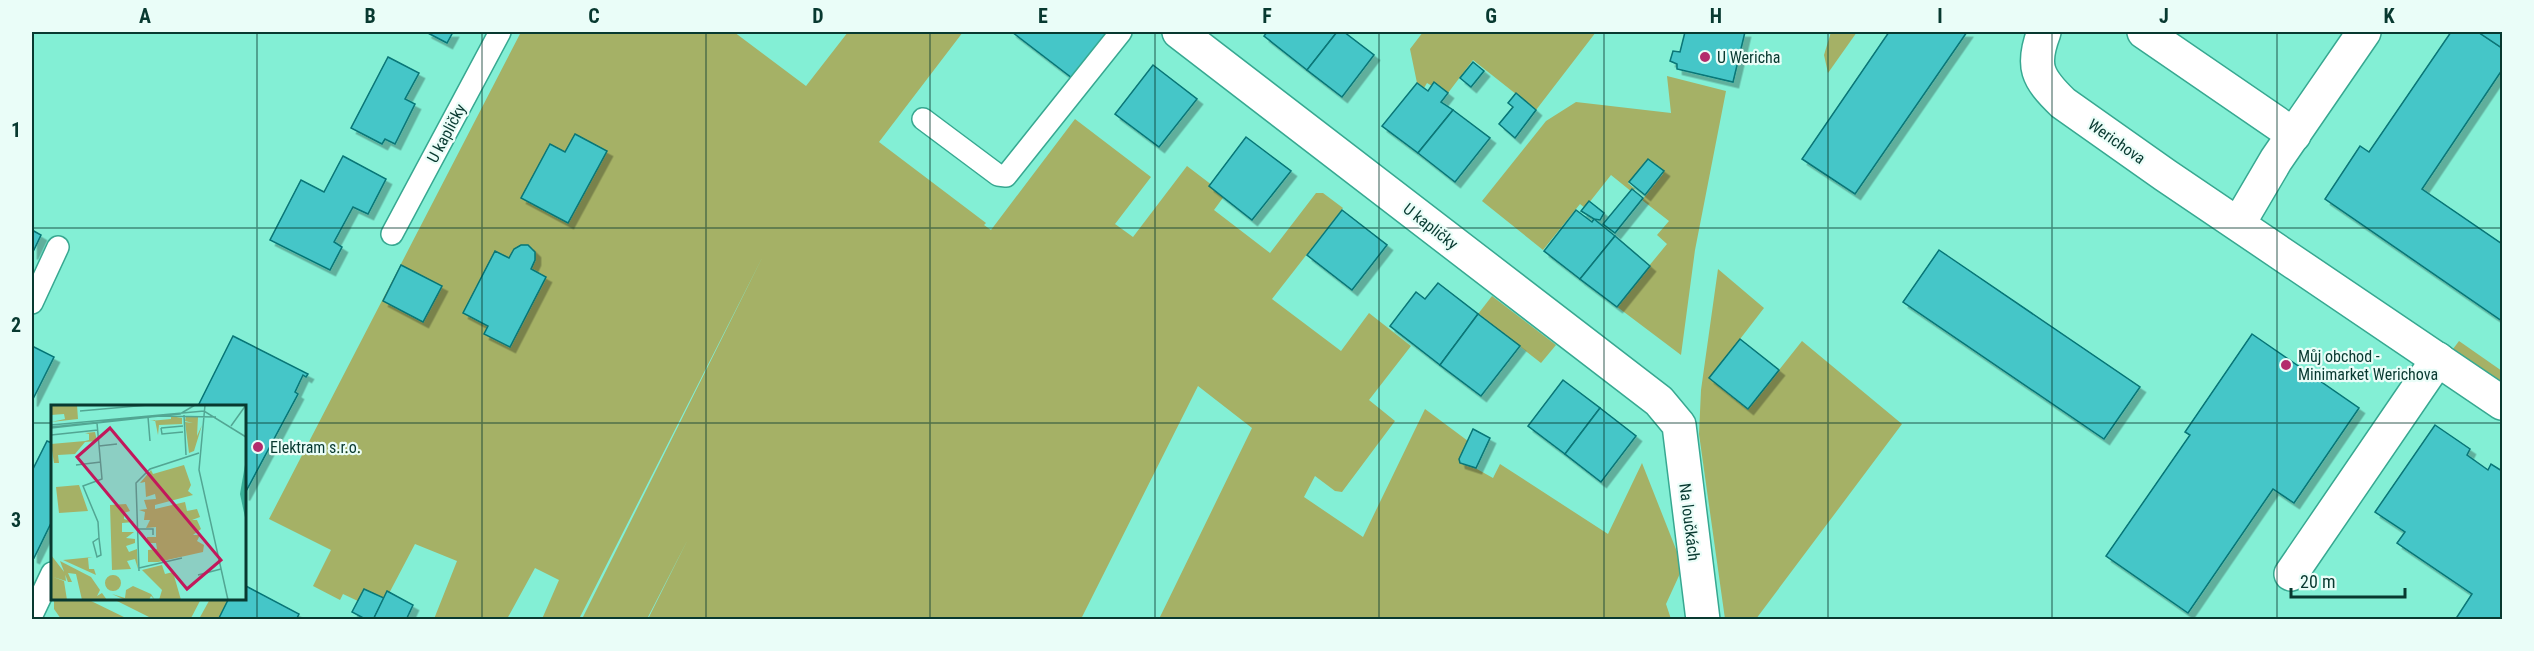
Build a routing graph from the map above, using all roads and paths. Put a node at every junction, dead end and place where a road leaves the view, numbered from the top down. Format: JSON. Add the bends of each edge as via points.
{"nodes":[{"id":1,"x":500,"y":32,"type":"edge"},
{"id":2,"x":1121,"y":32,"type":"edge"},
{"id":3,"x":1179,"y":32,"type":"edge"},
{"id":4,"x":2044,"y":32,"type":"edge"},
{"id":5,"x":2144,"y":32,"type":"edge"},
{"id":6,"x":2364,"y":32,"type":"edge"},
{"id":7,"x":923,"y":118,"type":"dead end"},
{"id":8,"x":2294,"y":135,"type":"junction"},
{"id":9,"x":2239,"y":223,"type":"junction"},
{"id":10,"x":392,"y":234,"type":"dead end"},
{"id":11,"x":58,"y":247,"type":"dead end"},
{"id":12,"x":32,"y":303,"type":"edge"},
{"id":13,"x":2438,"y":359,"type":"junction"},
{"id":14,"x":2502,"y":403,"type":"edge"},
{"id":15,"x":1679,"y":425,"type":"joint"},
{"id":16,"x":2291,"y":574,"type":"dead end"},
{"id":17,"x":51,"y":575,"type":"edge"},
{"id":18,"x":32,"y":615,"type":"edge"},
{"id":19,"x":1703,"y":620,"type":"edge"}],
"edges":[{"from":1,"to":10,"type":"lane","name":"U kapličky"},
{"from":2,"to":7,"type":"lane","via":[[1006,176],[998,175]]},
{"from":3,"to":15,"type":"street","name":"U kapličky","via":[[1659,401]]},
{"from":4,"to":9,"type":"street","name":"Werichova","via":[[2037,69],[2063,103]]},
{"from":5,"to":8,"type":"street"},
{"from":6,"to":8,"type":"street"},
{"from":8,"to":9,"type":"street"},
{"from":9,"to":13,"type":"street","name":"Werichova"},
{"from":11,"to":12,"type":"lane"},
{"from":13,"to":14,"type":"street","name":"Werichova"},
{"from":13,"to":16,"type":"street"},
{"from":15,"to":19,"type":"street","name":"Na loučkách"},
{"from":17,"to":18,"type":"lane"}]}
